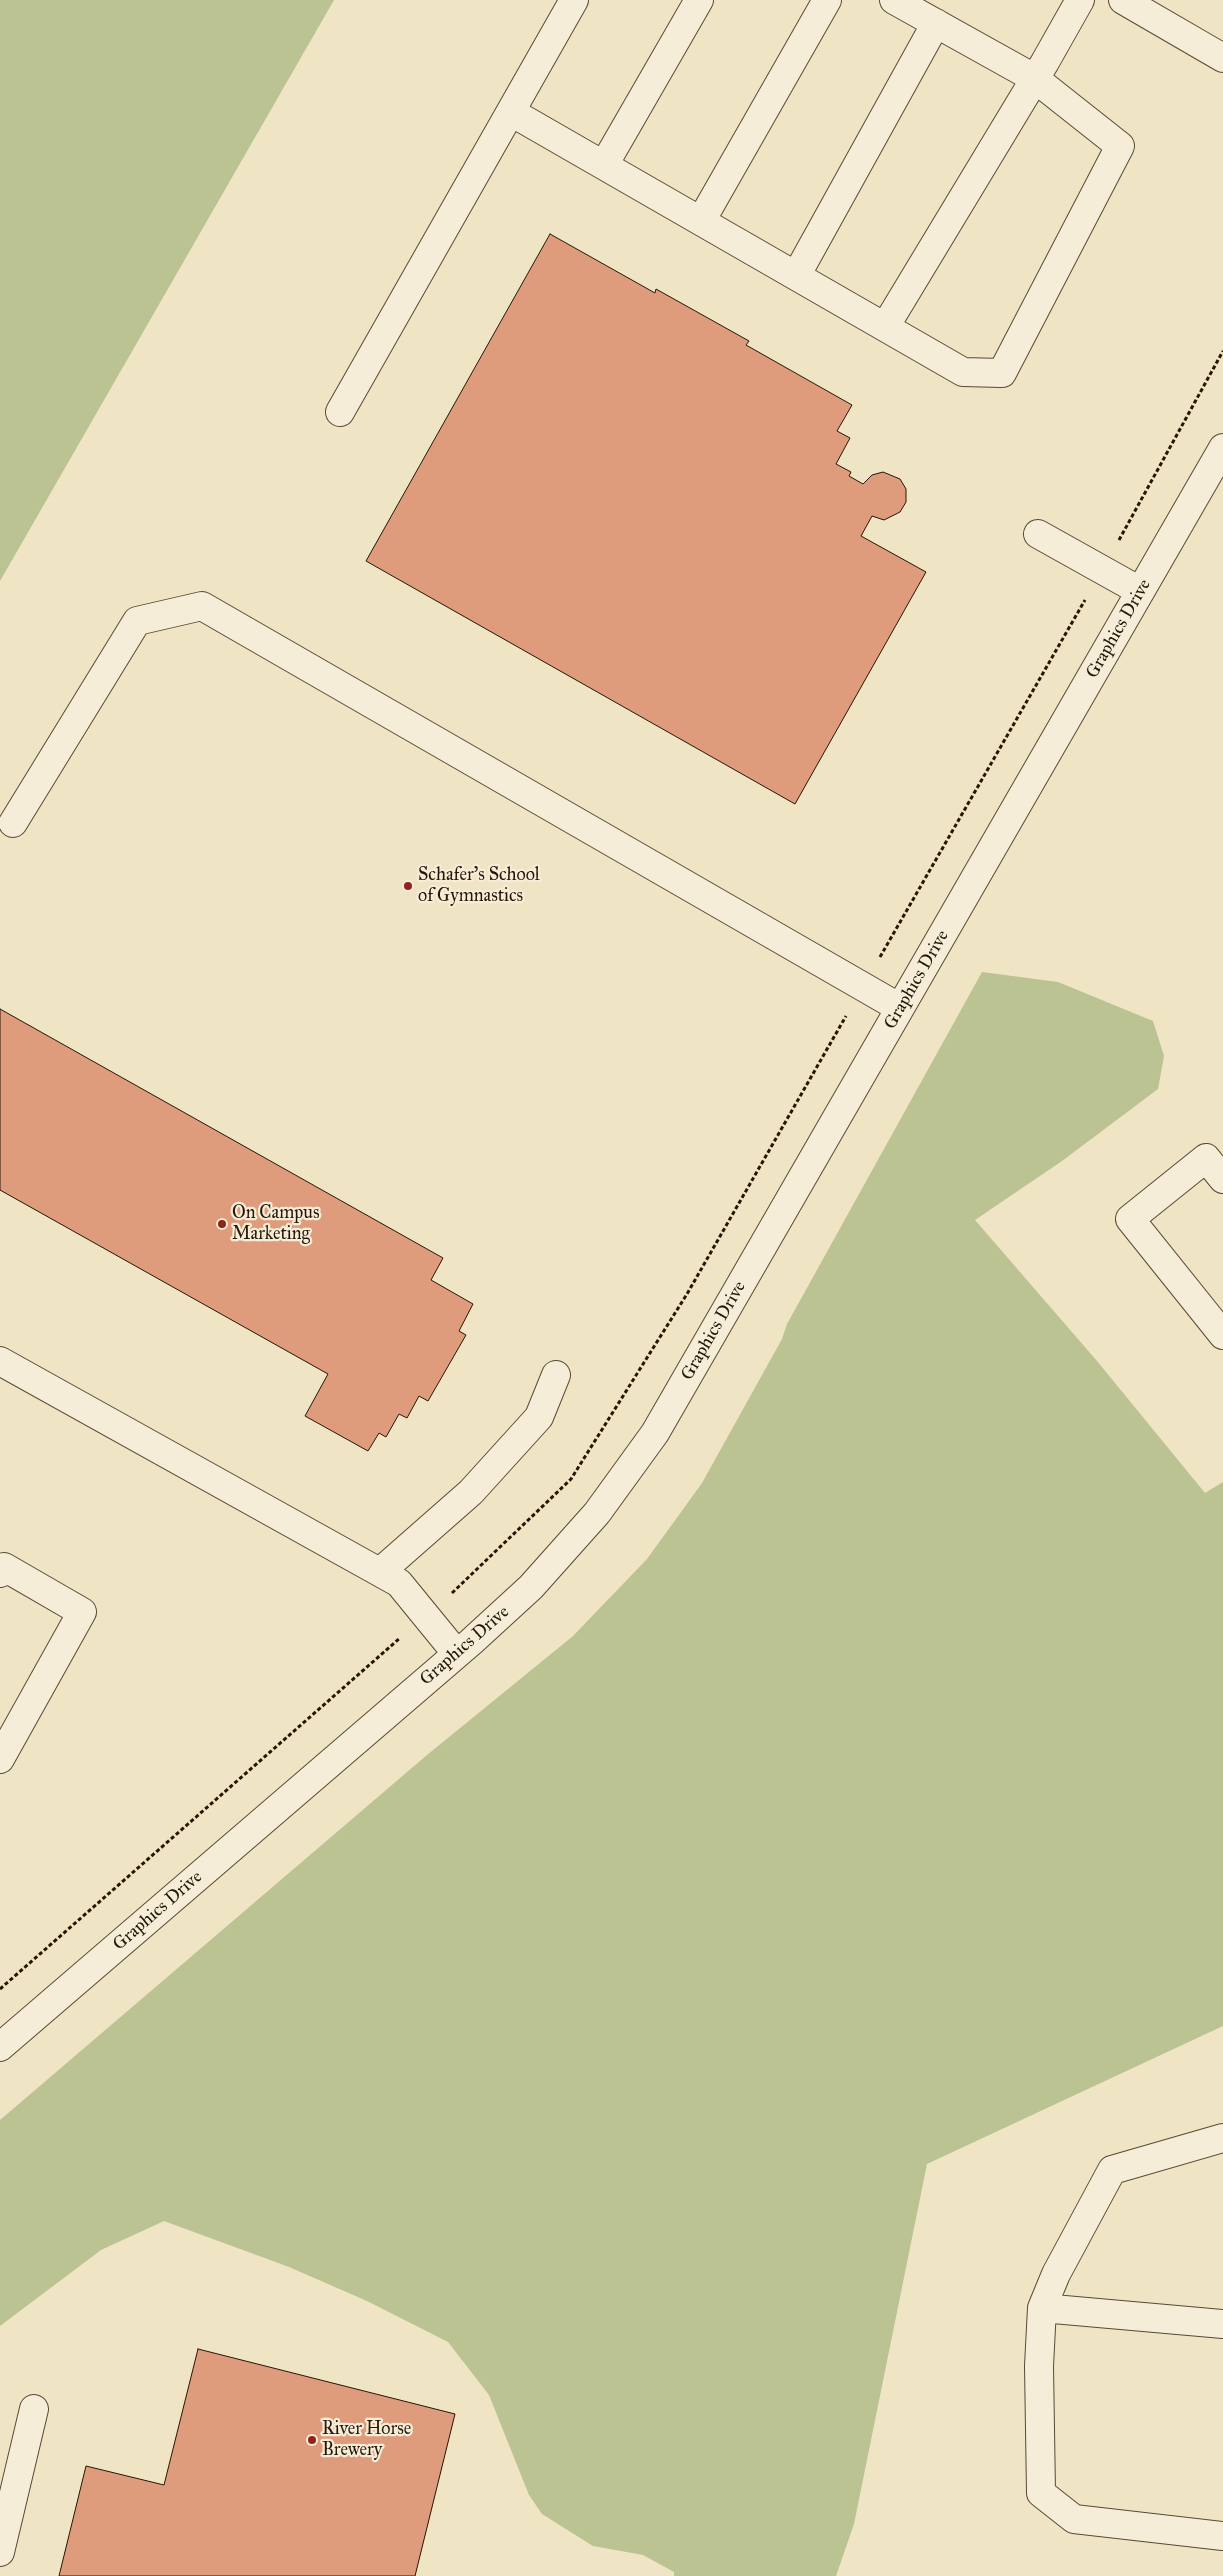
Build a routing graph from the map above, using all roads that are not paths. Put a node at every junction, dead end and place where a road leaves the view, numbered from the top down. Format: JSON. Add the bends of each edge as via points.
{"nodes":[{"id":1,"x":574,"y":0,"type":"edge"},
{"id":2,"x":698,"y":0,"type":"edge"},
{"id":3,"x":827,"y":0,"type":"edge"},
{"id":4,"x":894,"y":0,"type":"edge"},
{"id":5,"x":1080,"y":0,"type":"edge"},
{"id":6,"x":1123,"y":0,"type":"edge"},
{"id":7,"x":936,"y":24,"type":"junction"},
{"id":8,"x":1223,"y":58,"type":"edge"},
{"id":9,"x":1034,"y":78,"type":"junction"},
{"id":10,"x":511,"y":112,"type":"junction"},
{"id":11,"x":604,"y":166,"type":"junction"},
{"id":12,"x":701,"y":222,"type":"junction"},
{"id":13,"x":796,"y":276,"type":"junction"},
{"id":14,"x":885,"y":327,"type":"junction"},
{"id":15,"x":340,"y":412,"type":"dead end"},
{"id":16,"x":1223,"y":448,"type":"edge"},
{"id":17,"x":1038,"y":534,"type":"dead end"},
{"id":18,"x":1140,"y":592,"type":"junction"},
{"id":19,"x":13,"y":823,"type":"dead end"},
{"id":20,"x":900,"y":1008,"type":"junction"},
{"id":21,"x":1223,"y":1179,"type":"edge"},
{"id":22,"x":1223,"y":1335,"type":"edge"},
{"id":23,"x":0,"y":1361,"type":"edge"},
{"id":24,"x":556,"y":1375,"type":"dead end"},
{"id":25,"x":380,"y":1572,"type":"junction"},
{"id":26,"x":0,"y":1573,"type":"edge"},
{"id":27,"x":457,"y":1654,"type":"junction"},
{"id":28,"x":0,"y":1759,"type":"edge"},
{"id":29,"x":0,"y":2047,"type":"edge"},
{"id":30,"x":1223,"y":2138,"type":"edge"},
{"id":31,"x":1042,"y":2308,"type":"junction"},
{"id":32,"x":1223,"y":2324,"type":"edge"},
{"id":33,"x":34,"y":2409,"type":"dead end"},
{"id":34,"x":1223,"y":2536,"type":"edge"},
{"id":35,"x":0,"y":2552,"type":"edge"}],
"edges":[{"from":1,"to":10,"type":"lane"},
{"from":2,"to":11,"type":"lane"},
{"from":3,"to":12,"type":"lane"},
{"from":4,"to":7,"type":"lane"},
{"from":5,"to":9,"type":"lane"},
{"from":6,"to":8,"type":"lane"},
{"from":7,"to":9,"type":"lane"},
{"from":7,"to":13,"type":"lane"},
{"from":9,"to":14,"type":"lane"},
{"from":9,"to":14,"type":"lane","via":[[1120,146],[1002,373],[963,372]]},
{"from":10,"to":11,"type":"lane"},
{"from":10,"to":15,"type":"lane"},
{"from":11,"to":12,"type":"lane"},
{"from":12,"to":13,"type":"lane"},
{"from":13,"to":14,"type":"lane"},
{"from":16,"to":18,"type":"lane","name":"Graphics Drive"},
{"from":17,"to":18,"type":"lane"},
{"from":18,"to":20,"type":"lane","name":"Graphics Drive"},
{"from":19,"to":20,"type":"lane","via":[[137,621],[202,606]]},
{"from":20,"to":27,"type":"lane","name":"Graphics Drive","via":[[655,1433],[571,1543],[531,1587]]},
{"from":21,"to":22,"type":"lane","via":[[1206,1158],[1130,1220]]},
{"from":23,"to":25,"type":"lane"},
{"from":24,"to":25,"type":"lane","via":[[539,1417],[471,1492]]},
{"from":25,"to":27,"type":"lane","via":[[400,1583]]},
{"from":26,"to":28,"type":"lane","via":[[4,1567],[82,1612]]},
{"from":27,"to":29,"type":"lane","name":"Graphics Drive"},
{"from":30,"to":31,"type":"lane","via":[[1112,2170],[1056,2274]]},
{"from":31,"to":32,"type":"lane"},
{"from":31,"to":34,"type":"lane","via":[[1039,2366],[1041,2493],[1074,2519]]},
{"from":33,"to":35,"type":"lane"}]}
